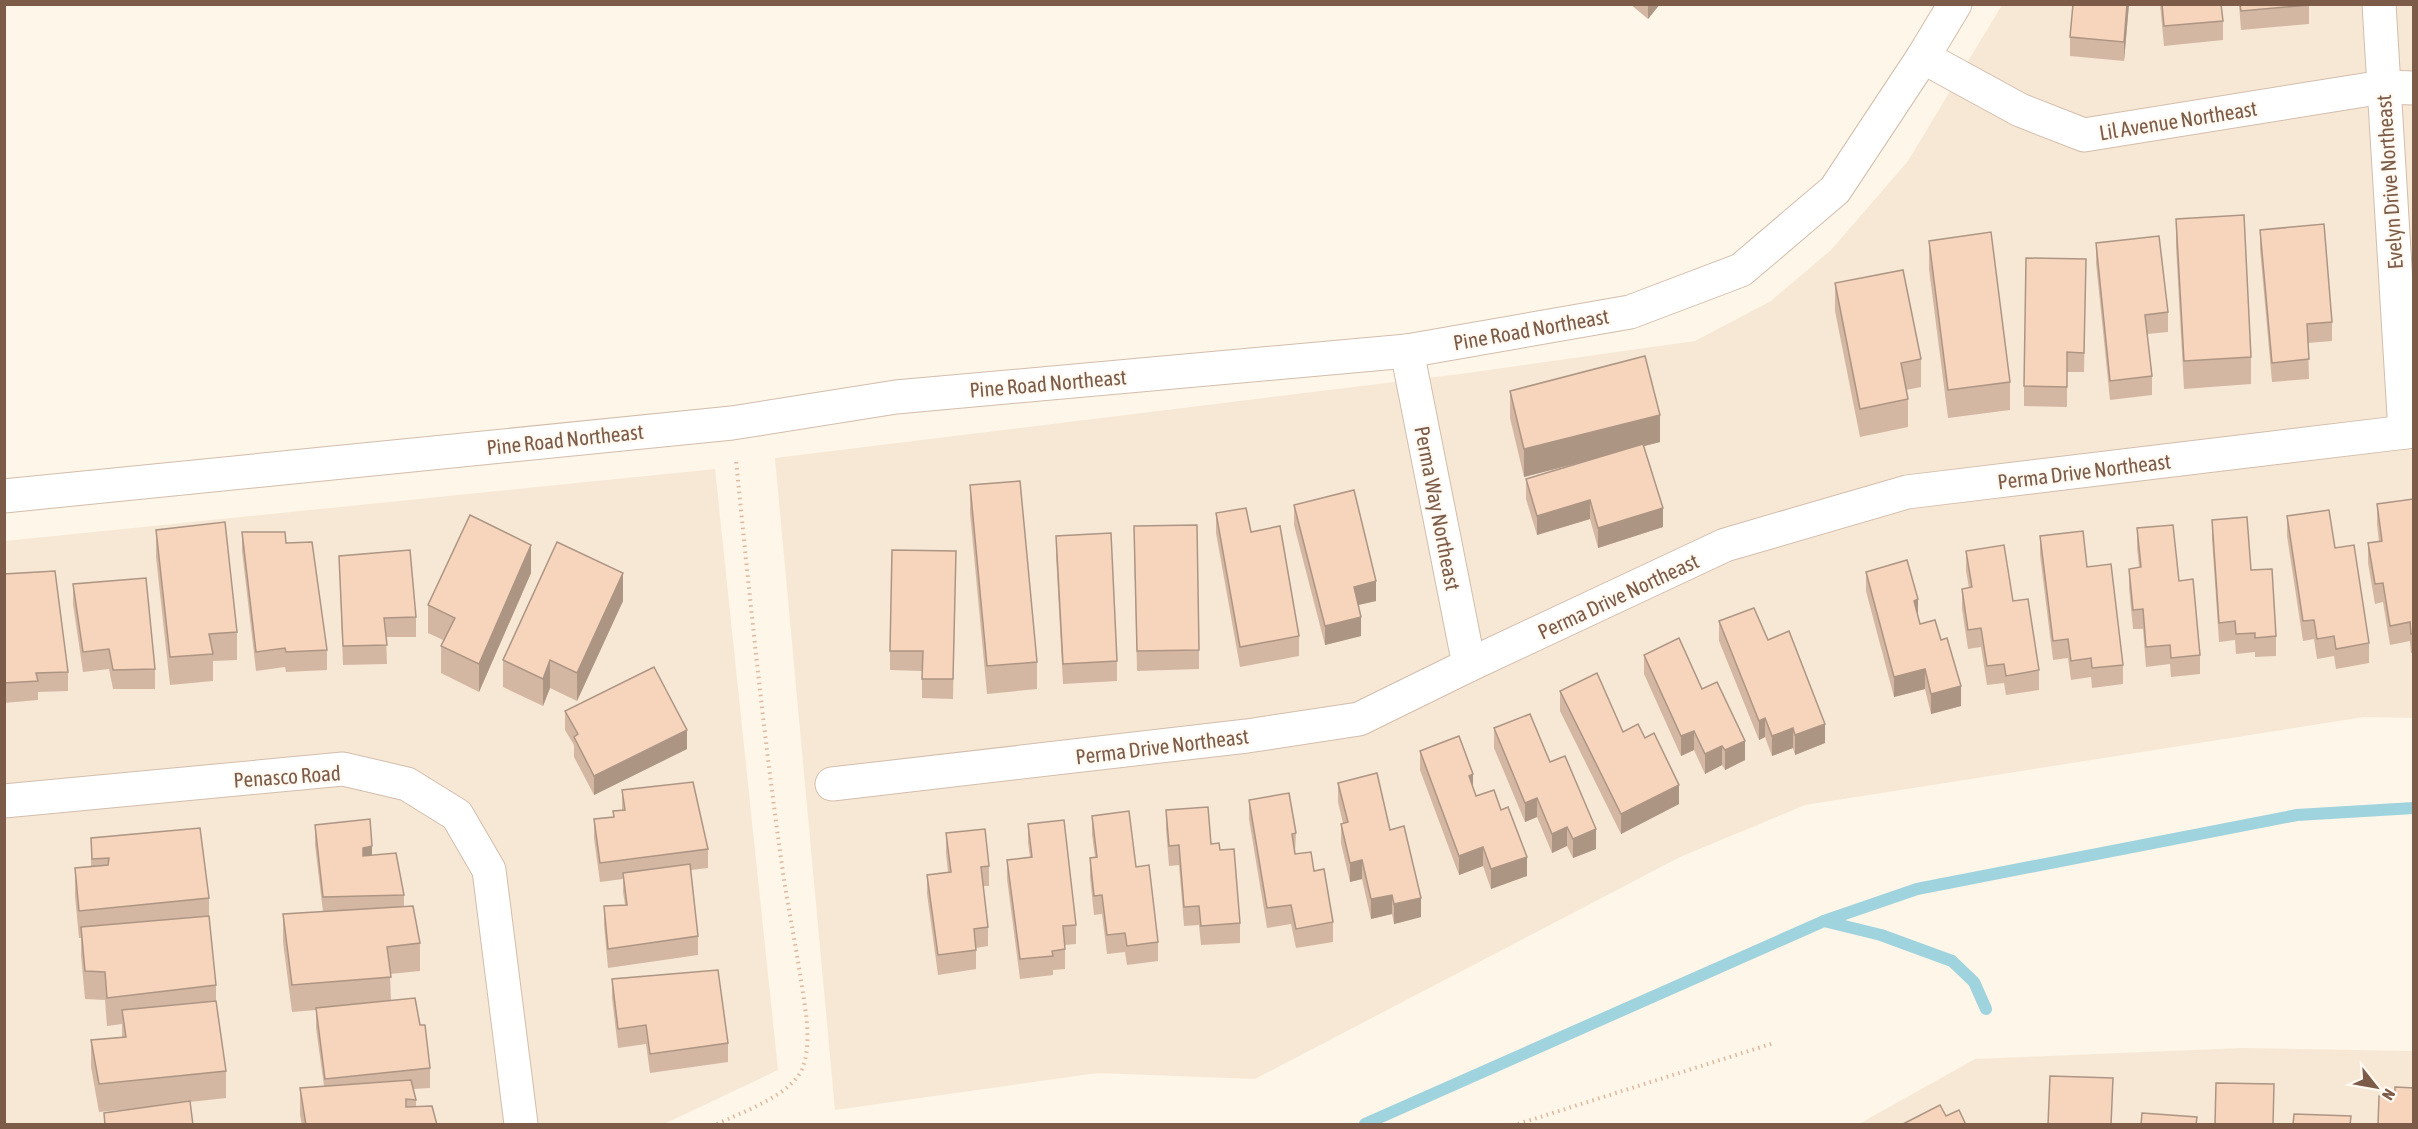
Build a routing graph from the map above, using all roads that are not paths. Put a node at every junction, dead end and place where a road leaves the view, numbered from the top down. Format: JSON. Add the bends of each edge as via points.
{"nodes":[{"id":1,"x":1955,"y":4,"type":"edge"},
{"id":2,"x":2379,"y":4,"type":"edge"},
{"id":3,"x":1923,"y":57,"type":"junction"},
{"id":4,"x":2398,"y":87,"type":"edge"},
{"id":5,"x":1407,"y":351,"type":"junction"},
{"id":6,"x":2409,"y":432,"type":"edge"},
{"id":7,"x":4,"y":495,"type":"edge"},
{"id":8,"x":1469,"y":665,"type":"junction"},
{"id":9,"x":832,"y":784,"type":"dead end"},
{"id":10,"x":4,"y":801,"type":"edge"},
{"id":11,"x":521,"y":1125,"type":"edge"}],
"edges":[{"from":1,"to":3,"type":"street","name":"Pine Road Northeast"},
{"from":2,"to":4,"type":"street","name":"Evelyn Drive Northeast"},
{"from":3,"to":4,"type":"street","name":"Lil Avenue Northeast","via":[[2020,110],[2084,135]]},
{"from":3,"to":5,"type":"street","name":"Pine Road Northeast","via":[[1835,190],[1741,270],[1630,312]]},
{"from":4,"to":6,"type":"street","name":"Evelyn Drive Northeast"},
{"from":5,"to":7,"type":"street","name":"Pine Road Northeast","via":[[896,397],[732,423]]},
{"from":5,"to":8,"type":"street","name":"Perma Way Northeast"},
{"from":6,"to":8,"type":"street","name":"Perma Drive Northeast","via":[[1907,492],[1725,545]]},
{"from":8,"to":9,"type":"street","name":"Perma Drive Northeast","via":[[1359,719],[1247,736]]},
{"from":10,"to":11,"type":"street","name":"Penasco Road","via":[[343,769],[407,784],[457,815],[489,870]]}]}
